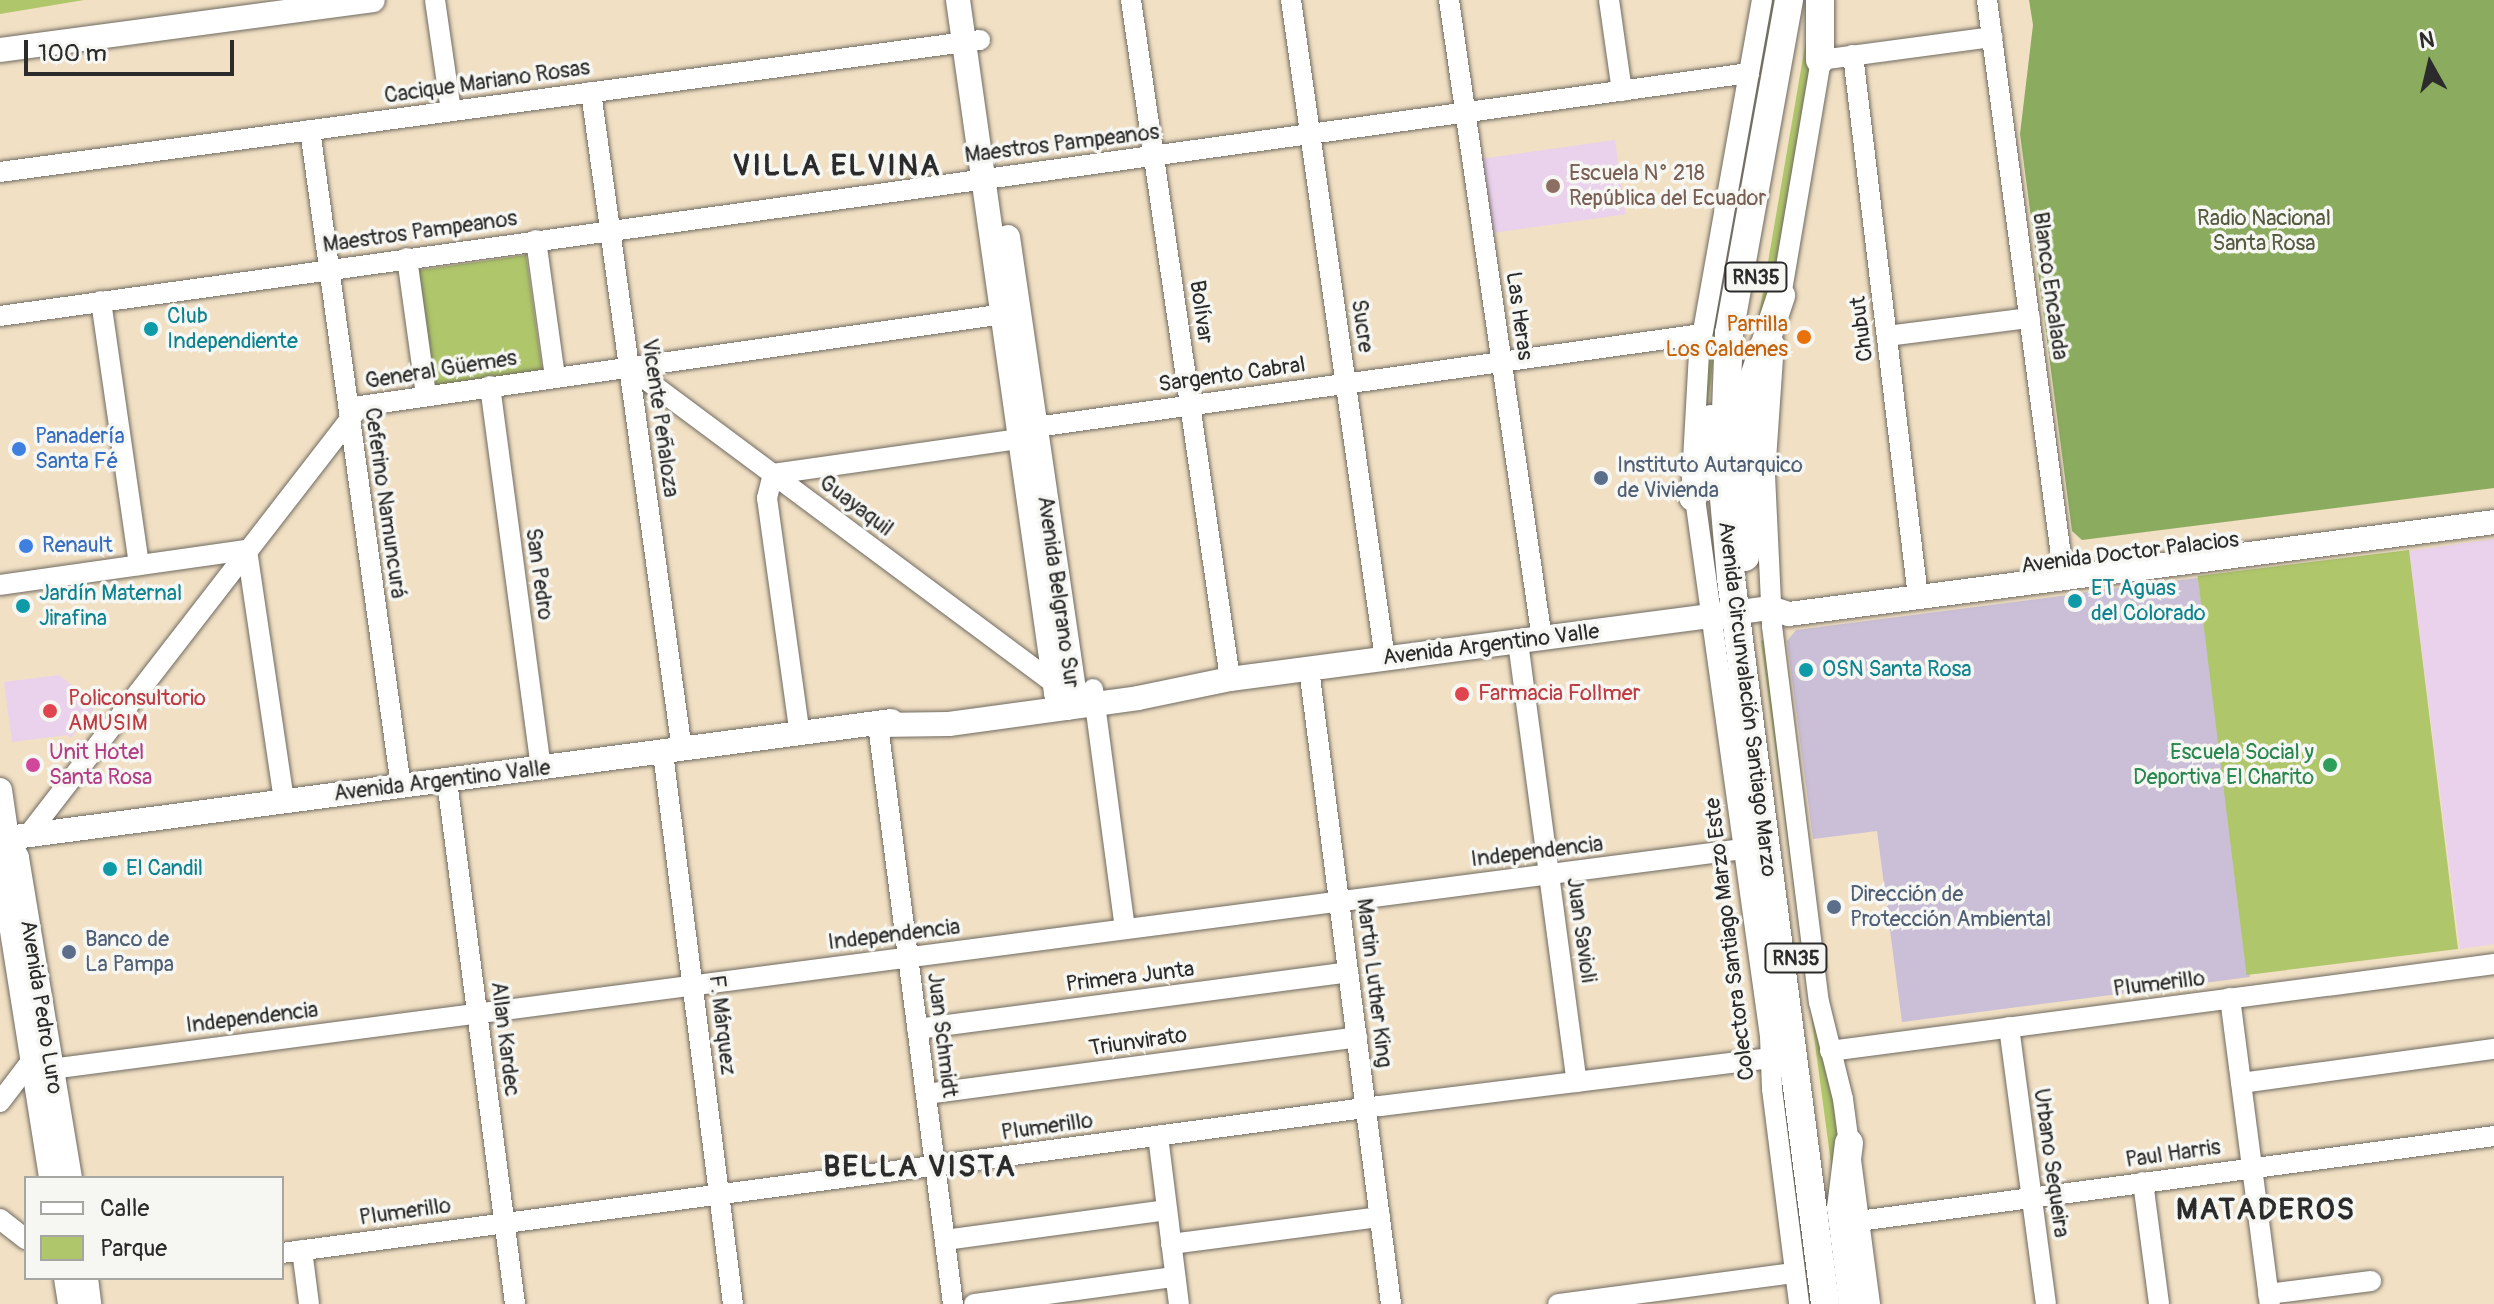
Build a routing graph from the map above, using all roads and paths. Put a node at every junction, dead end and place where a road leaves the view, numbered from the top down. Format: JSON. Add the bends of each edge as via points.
{"nodes":[{"id":1,"x":373,"y":0,"type":"edge"},
{"id":2,"x":435,"y":0,"type":"edge"},
{"id":3,"x":958,"y":0,"type":"edge"},
{"id":4,"x":974,"y":0,"type":"edge"},
{"id":5,"x":1131,"y":0,"type":"edge"},
{"id":6,"x":1291,"y":0,"type":"edge"},
{"id":7,"x":1449,"y":0,"type":"edge"},
{"id":8,"x":1609,"y":0,"type":"edge"},
{"id":9,"x":1762,"y":0,"type":"edge"},
{"id":10,"x":1789,"y":0,"type":"edge"},
{"id":11,"x":1806,"y":0,"type":"edge"},
{"id":12,"x":1820,"y":0,"type":"edge"},
{"id":13,"x":1831,"y":0,"type":"edge"},
{"id":14,"x":1987,"y":0,"type":"edge"},
{"id":15,"x":1992,"y":37,"type":"junction"},
{"id":16,"x":972,"y":41,"type":"junction"},
{"id":17,"x":0,"y":50,"type":"edge"},
{"id":18,"x":1853,"y":55,"type":"junction"},
{"id":19,"x":1820,"y":60,"type":"junction"},
{"id":20,"x":1749,"y":73,"type":"junction"},
{"id":21,"x":1622,"y":91,"type":"junction"},
{"id":22,"x":591,"y":92,"type":"junction"},
{"id":23,"x":451,"y":111,"type":"junction"},
{"id":24,"x":1466,"y":113,"type":"junction"},
{"id":25,"x":310,"y":130,"type":"junction"},
{"id":26,"x":1310,"y":134,"type":"junction"},
{"id":27,"x":1154,"y":156,"type":"junction"},
{"id":28,"x":0,"y":172,"type":"edge"},
{"id":29,"x":991,"y":178,"type":"junction"},
{"id":30,"x":1751,"y":207,"type":"junction"},
{"id":31,"x":609,"y":230,"type":"junction"},
{"id":32,"x":536,"y":240,"type":"junction"},
{"id":33,"x":407,"y":258,"type":"junction"},
{"id":34,"x":329,"y":269,"type":"junction"},
{"id":35,"x":1781,"y":296,"type":"junction"},
{"id":36,"x":101,"y":301,"type":"junction"},
{"id":37,"x":1011,"y":313,"type":"junction"},
{"id":38,"x":0,"y":316,"type":"edge"},
{"id":39,"x":2030,"y":318,"type":"junction"},
{"id":40,"x":1702,"y":334,"type":"junction"},
{"id":41,"x":1887,"y":336,"type":"junction"},
{"id":42,"x":1502,"y":362,"type":"junction"},
{"id":43,"x":629,"y":367,"type":"junction"},
{"id":44,"x":555,"y":377,"type":"junction"},
{"id":45,"x":1346,"y":384,"type":"junction"},
{"id":46,"x":490,"y":386,"type":"junction"},
{"id":47,"x":426,"y":395,"type":"junction"},
{"id":48,"x":1190,"y":405,"type":"junction"},
{"id":49,"x":349,"y":415,"type":"junction"},
{"id":50,"x":1028,"y":433,"type":"junction"},
{"id":51,"x":773,"y":474,"type":"junction"},
{"id":52,"x":1693,"y":497,"type":"junction"},
{"id":53,"x":2494,"y":506,"type":"edge"},
{"id":54,"x":2494,"y":522,"type":"edge"},
{"id":55,"x":247,"y":550,"type":"junction"},
{"id":56,"x":1745,"y":557,"type":"junction"},
{"id":57,"x":139,"y":565,"type":"junction"},
{"id":58,"x":2063,"y":570,"type":"junction"},
{"id":59,"x":0,"y":585,"type":"edge"},
{"id":60,"x":1917,"y":589,"type":"junction"},
{"id":61,"x":1742,"y":612,"type":"junction"},
{"id":62,"x":1530,"y":640,"type":"junction"},
{"id":63,"x":1385,"y":659,"type":"junction"},
{"id":64,"x":1309,"y":669,"type":"junction"},
{"id":65,"x":1230,"y":679,"type":"junction"},
{"id":66,"x":1073,"y":695,"type":"junction"},
{"id":67,"x":878,"y":725,"type":"junction"},
{"id":68,"x":800,"y":735,"type":"junction"},
{"id":69,"x":672,"y":751,"type":"junction"},
{"id":70,"x":541,"y":769,"type":"junction"},
{"id":71,"x":447,"y":781,"type":"junction"},
{"id":72,"x":401,"y":787,"type":"junction"},
{"id":73,"x":0,"y":790,"type":"edge"},
{"id":74,"x":284,"y":802,"type":"junction"},
{"id":75,"x":12,"y":837,"type":"edge"},
{"id":76,"x":1743,"y":849,"type":"junction"},
{"id":77,"x":1549,"y":874,"type":"junction"},
{"id":78,"x":1339,"y":902,"type":"junction"},
{"id":79,"x":1125,"y":929,"type":"junction"},
{"id":80,"x":908,"y":958,"type":"junction"},
{"id":81,"x":2494,"y":964,"type":"edge"},
{"id":82,"x":1348,"y":972,"type":"junction"},
{"id":83,"x":693,"y":985,"type":"junction"},
{"id":84,"x":2230,"y":998,"type":"junction"},
{"id":85,"x":477,"y":1013,"type":"junction"},
{"id":86,"x":2009,"y":1027,"type":"junction"},
{"id":87,"x":917,"y":1029,"type":"junction"},
{"id":88,"x":1357,"y":1037,"type":"junction"},
{"id":89,"x":2494,"y":1049,"type":"edge"},
{"id":90,"x":1830,"y":1051,"type":"junction"},
{"id":91,"x":1782,"y":1057,"type":"junction"},
{"id":92,"x":42,"y":1064,"type":"junction"},
{"id":93,"x":1577,"y":1082,"type":"junction"},
{"id":94,"x":2241,"y":1083,"type":"junction"},
{"id":95,"x":926,"y":1094,"type":"junction"},
{"id":96,"x":0,"y":1102,"type":"edge"},
{"id":97,"x":1366,"y":1108,"type":"junction"},
{"id":98,"x":1158,"y":1136,"type":"junction"},
{"id":99,"x":2494,"y":1136,"type":"edge"},
{"id":100,"x":1849,"y":1143,"type":"junction"},
{"id":101,"x":935,"y":1166,"type":"junction"},
{"id":102,"x":2252,"y":1167,"type":"junction"},
{"id":103,"x":51,"y":1176,"type":"edge"},
{"id":104,"x":70,"y":1176,"type":"edge"},
{"id":105,"x":2143,"y":1182,"type":"junction"},
{"id":106,"x":719,"y":1195,"type":"junction"},
{"id":107,"x":2031,"y":1197,"type":"junction"},
{"id":108,"x":1167,"y":1210,"type":"junction"},
{"id":109,"x":1380,"y":1217,"type":"junction"},
{"id":110,"x":0,"y":1219,"type":"edge"},
{"id":111,"x":1859,"y":1221,"type":"junction"},
{"id":112,"x":504,"y":1223,"type":"junction"},
{"id":113,"x":24,"y":1237,"type":"edge"},
{"id":114,"x":945,"y":1240,"type":"junction"},
{"id":115,"x":1171,"y":1244,"type":"junction"},
{"id":116,"x":292,"y":1252,"type":"edge"},
{"id":117,"x":1795,"y":1273,"type":"junction"},
{"id":118,"x":1175,"y":1277,"type":"junction"},
{"id":119,"x":66,"y":1280,"type":"edge"},
{"id":120,"x":86,"y":1280,"type":"edge"},
{"id":121,"x":2371,"y":1281,"type":"dead end"},
{"id":122,"x":2269,"y":1299,"type":"edge"},
{"id":123,"x":70,"y":1304,"type":"edge"},
{"id":124,"x":89,"y":1304,"type":"edge"},
{"id":125,"x":309,"y":1304,"type":"edge"},
{"id":126,"x":515,"y":1304,"type":"edge"},
{"id":127,"x":733,"y":1304,"type":"edge"},
{"id":128,"x":953,"y":1304,"type":"edge"},
{"id":129,"x":974,"y":1304,"type":"edge"},
{"id":130,"x":1179,"y":1304,"type":"edge"},
{"id":131,"x":1391,"y":1304,"type":"edge"},
{"id":132,"x":1558,"y":1304,"type":"edge"},
{"id":133,"x":1799,"y":1304,"type":"edge"},
{"id":134,"x":1809,"y":1304,"type":"edge"},
{"id":135,"x":1825,"y":1304,"type":"edge"},
{"id":136,"x":1841,"y":1304,"type":"edge"},
{"id":137,"x":1853,"y":1304,"type":"edge"},
{"id":138,"x":1870,"y":1304,"type":"edge"},
{"id":139,"x":2046,"y":1304,"type":"edge"},
{"id":140,"x":2159,"y":1304,"type":"edge"}],
"edges":[{"from":1,"to":17,"type":"main road"},
{"from":2,"to":23,"type":"street"},
{"from":3,"to":16,"type":"main road","name":"Avenida Belgrano Sur"},
{"from":4,"to":16,"type":"main road","name":"Avenida Belgrano Sur"},
{"from":5,"to":27,"type":"street","name":"Bolívar"},
{"from":6,"to":26,"type":"street","name":"Sucre"},
{"from":7,"to":24,"type":"street","name":"Las Heras"},
{"from":8,"to":21,"type":"street"},
{"from":9,"to":20,"type":"street","name":"Colectora Santiago Marzo Este"},
{"from":10,"to":30,"type":"highway","name":"Avenida Circunvalación Santiago Marzo","number":"RN35"},
{"from":11,"to":56,"type":"highway","name":"Avenida Circunvalación Santiago Marzo","number":"RN35","via":[[1747,338],[1740,451]]},
{"from":12,"to":19,"type":"highway"},
{"from":13,"to":19,"type":"street","name":"Colectora Santiago Marzo Este"},
{"from":14,"to":15,"type":"street","name":"Blanco Encalada"},
{"from":15,"to":18,"type":"street"},
{"from":15,"to":39,"type":"street","name":"Blanco Encalada"},
{"from":16,"to":22,"type":"street","name":"Cacique Mariano Rosas"},
{"from":16,"to":29,"type":"main road","name":"Avenida Belgrano Sur"},
{"from":18,"to":19,"type":"street"},
{"from":18,"to":41,"type":"street","name":"Chubut"},
{"from":19,"to":35,"type":"street","name":"Colectora Santiago Marzo Este"},
{"from":20,"to":21,"type":"street","name":"Maestros Pampeanos"},
{"from":20,"to":40,"type":"street","name":"Colectora Santiago Marzo Este"},
{"from":21,"to":24,"type":"street","name":"Maestros Pampeanos"},
{"from":22,"to":23,"type":"street","name":"Cacique Mariano Rosas"},
{"from":22,"to":31,"type":"street","name":"Vicente Peñaloza"},
{"from":23,"to":25,"type":"street","name":"Cacique Mariano Rosas"},
{"from":24,"to":26,"type":"street","name":"Maestros Pampeanos"},
{"from":24,"to":42,"type":"street","name":"Las Heras"},
{"from":25,"to":28,"type":"street","name":"Cacique Mariano Rosas"},
{"from":25,"to":34,"type":"street","name":"Ceferino Namuncurá"},
{"from":26,"to":27,"type":"street","name":"Maestros Pampeanos"},
{"from":26,"to":45,"type":"street","name":"Sucre"},
{"from":27,"to":29,"type":"street","name":"Maestros Pampeanos"},
{"from":27,"to":48,"type":"street","name":"Bolívar"},
{"from":29,"to":31,"type":"street","name":"Maestros Pampeanos"},
{"from":29,"to":37,"type":"main road","name":"Avenida Belgrano Sur"},
{"from":30,"to":52,"type":"highway","via":[[1727,279],[1711,417]]},
{"from":30,"to":61,"type":"highway","name":"Avenida Circunvalación Santiago Marzo","number":"RN35","via":[[1724,395],[1723,510]]},
{"from":31,"to":32,"type":"street","name":"Maestros Pampeanos"},
{"from":31,"to":43,"type":"street","name":"Vicente Peñaloza"},
{"from":32,"to":33,"type":"street","name":"Maestros Pampeanos"},
{"from":32,"to":44,"type":"street"},
{"from":33,"to":34,"type":"street","name":"Maestros Pampeanos"},
{"from":33,"to":47,"type":"street"},
{"from":34,"to":36,"type":"street","name":"Maestros Pampeanos"},
{"from":34,"to":49,"type":"street","name":"Ceferino Namuncurá"},
{"from":35,"to":56,"type":"highway","via":[[1753,380]]},
{"from":35,"to":61,"type":"street","name":"Colectora Santiago Marzo Este","via":[[1765,475]]},
{"from":36,"to":38,"type":"street","name":"Maestros Pampeanos"},
{"from":36,"to":57,"type":"street"},
{"from":37,"to":43,"type":"street","name":"General Güemes"},
{"from":37,"to":50,"type":"main road","name":"Avenida Belgrano Sur"},
{"from":39,"to":41,"type":"street"},
{"from":39,"to":58,"type":"street","name":"Blanco Encalada"},
{"from":40,"to":42,"type":"street","name":"Sargento Cabral"},
{"from":40,"to":52,"type":"street","name":"Colectora Santiago Marzo Este"},
{"from":41,"to":60,"type":"street","name":"Chubut"},
{"from":42,"to":45,"type":"street","name":"Sargento Cabral"},
{"from":42,"to":62,"type":"street","name":"Las Heras"},
{"from":43,"to":44,"type":"street","name":"General Güemes"},
{"from":43,"to":51,"type":"street","name":"Guayaquil"},
{"from":43,"to":69,"type":"street","name":"Vicente Peñaloza"},
{"from":44,"to":46,"type":"street","name":"General Güemes"},
{"from":45,"to":48,"type":"street","name":"Sargento Cabral"},
{"from":45,"to":63,"type":"street","name":"Sucre"},
{"from":46,"to":47,"type":"street","name":"General Güemes"},
{"from":46,"to":70,"type":"street","name":"San Pedro"},
{"from":47,"to":49,"type":"street","name":"General Güemes","via":[[366,404]]},
{"from":48,"to":50,"type":"street","name":"Sargento Cabral"},
{"from":48,"to":65,"type":"street","name":"Bolívar"},
{"from":49,"to":55,"type":"street","name":"General Güemes"},
{"from":49,"to":72,"type":"street","name":"Ceferino Namuncurá"},
{"from":50,"to":51,"type":"street","name":"Sargento Cabral"},
{"from":50,"to":66,"type":"main road","name":"Avenida Belgrano Sur"},
{"from":51,"to":66,"type":"street","name":"Guayaquil"},
{"from":51,"to":68,"type":"street","via":[[767,498]]},
{"from":52,"to":61,"type":"street","name":"Colectora Santiago Marzo Este"},
{"from":53,"to":58,"type":"main road","name":"Avenida Doctor Palacios"},
{"from":54,"to":58,"type":"main road","name":"Avenida Doctor Palacios"},
{"from":55,"to":57,"type":"street"},
{"from":55,"to":74,"type":"street"},
{"from":55,"to":75,"type":"street","name":"General Güemes","via":[[48,814]]},
{"from":56,"to":61,"type":"highway","name":"Avenida Circunvalación Santiago Marzo","number":"RN35"},
{"from":57,"to":59,"type":"street"},
{"from":58,"to":60,"type":"main road","name":"Avenida Doctor Palacios"},
{"from":60,"to":61,"type":"main road","name":"Avenida Doctor Palacios","via":[[1787,597]]},
{"from":61,"to":62,"type":"main road","name":"Avenida Argentino Valle"},
{"from":61,"to":76,"type":"street","name":"Colectora Santiago Marzo Este"},
{"from":61,"to":90,"type":"street","name":"Colectora Santiago Marzo Este"},
{"from":61,"to":91,"type":"highway","name":"Avenida Circunvalación Santiago Marzo","number":"RN35"},
{"from":61,"to":136,"type":"highway","name":"Avenida Circunvalación Santiago Marzo","number":"RN35"},
{"from":62,"to":63,"type":"main road","name":"Avenida Argentino Valle"},
{"from":62,"to":77,"type":"street","name":"Juan Savioli"},
{"from":63,"to":64,"type":"main road","name":"Avenida Argentino Valle"},
{"from":64,"to":65,"type":"main road","name":"Avenida Argentino Valle"},
{"from":64,"to":78,"type":"street","name":"Martin Luther King"},
{"from":65,"to":66,"type":"main road","name":"Avenida Argentino Valle","via":[[1148,681]]},
{"from":66,"to":67,"type":"main road","name":"Avenida Argentino Valle","via":[[938,710]]},
{"from":66,"to":79,"type":"street"},
{"from":67,"to":68,"type":"main road","name":"Avenida Argentino Valle"},
{"from":67,"to":80,"type":"street","name":"Juan Schmidt"},
{"from":68,"to":69,"type":"main road","name":"Avenida Argentino Valle"},
{"from":69,"to":70,"type":"main road","name":"Avenida Argentino Valle"},
{"from":69,"to":83,"type":"street","name":"F. Márquez"},
{"from":70,"to":71,"type":"main road","name":"Avenida Argentino Valle"},
{"from":71,"to":72,"type":"main road","name":"Avenida Argentino Valle"},
{"from":71,"to":85,"type":"street","name":"Allan Kardec"},
{"from":72,"to":74,"type":"main road","name":"Avenida Argentino Valle"},
{"from":73,"to":75,"type":"main road","name":"Avenida Pedro Luro"},
{"from":74,"to":75,"type":"main road","name":"Avenida Argentino Valle"},
{"from":75,"to":92,"type":"main road","name":"Avenida Pedro Luro","via":[[0,862]]},
{"from":76,"to":77,"type":"street","name":"Independencia"},
{"from":76,"to":91,"type":"street","name":"Colectora Santiago Marzo Este"},
{"from":77,"to":78,"type":"street","name":"Independencia"},
{"from":77,"to":93,"type":"street","name":"Juan Savioli"},
{"from":78,"to":79,"type":"street","name":"Independencia"},
{"from":78,"to":82,"type":"street","name":"Martin Luther King"},
{"from":79,"to":80,"type":"street","name":"Independencia"},
{"from":80,"to":83,"type":"street","name":"Independencia"},
{"from":80,"to":87,"type":"street","name":"Juan Schmidt"},
{"from":81,"to":84,"type":"street","name":"Plumerillo"},
{"from":82,"to":87,"type":"street","name":"Primera Junta"},
{"from":82,"to":88,"type":"street","name":"Martin Luther King"},
{"from":83,"to":85,"type":"street","name":"Independencia"},
{"from":83,"to":106,"type":"street","name":"F. Márquez"},
{"from":84,"to":86,"type":"street","name":"Plumerillo"},
{"from":84,"to":94,"type":"street"},
{"from":85,"to":92,"type":"street","name":"Independencia"},
{"from":85,"to":112,"type":"street","name":"Allan Kardec"},
{"from":86,"to":90,"type":"street","name":"Plumerillo"},
{"from":86,"to":107,"type":"street","name":"Urbano Sequeira"},
{"from":87,"to":95,"type":"street","name":"Juan Schmidt"},
{"from":88,"to":95,"type":"street","name":"Triunvirato"},
{"from":88,"to":97,"type":"street","name":"Martin Luther King"},
{"from":89,"to":94,"type":"street"},
{"from":90,"to":100,"type":"street","name":"Colectora Santiago Marzo Este"},
{"from":91,"to":93,"type":"street","name":"Plumerillo"},
{"from":91,"to":117,"type":"street","name":"Colectora Santiago Marzo Este"},
{"from":91,"to":134,"type":"highway","via":[[1810,1273]]},
{"from":91,"to":135,"type":"highway","name":"Avenida Circunvalación Santiago Marzo","number":"RN35"},
{"from":92,"to":96,"type":"street"},
{"from":92,"to":103,"type":"main road","name":"Avenida Pedro Luro"},
{"from":92,"to":104,"type":"main road","name":"Avenida Pedro Luro"},
{"from":93,"to":97,"type":"street","name":"Plumerillo"},
{"from":94,"to":102,"type":"street"},
{"from":95,"to":101,"type":"street","name":"Juan Schmidt"},
{"from":97,"to":98,"type":"street","name":"Plumerillo"},
{"from":97,"to":109,"type":"street","name":"Martin Luther King"},
{"from":98,"to":101,"type":"street","name":"Plumerillo"},
{"from":98,"to":108,"type":"street"},
{"from":99,"to":102,"type":"street","name":"Paul Harris"},
{"from":100,"to":111,"type":"street","name":"Colectora Santiago Marzo Este"},
{"from":100,"to":137,"type":"highway","via":[[1841,1208]]},
{"from":101,"to":106,"type":"street","name":"Plumerillo"},
{"from":101,"to":114,"type":"street","name":"Juan Schmidt"},
{"from":102,"to":105,"type":"street","name":"Paul Harris"},
{"from":102,"to":122,"type":"street"},
{"from":105,"to":107,"type":"street","name":"Paul Harris"},
{"from":105,"to":140,"type":"street"},
{"from":106,"to":112,"type":"street","name":"Plumerillo"},
{"from":106,"to":127,"type":"street","name":"F. Márquez"},
{"from":107,"to":111,"type":"street","name":"Paul Harris"},
{"from":107,"to":139,"type":"street","name":"Urbano Sequeira"},
{"from":108,"to":114,"type":"street"},
{"from":108,"to":115,"type":"street"},
{"from":109,"to":115,"type":"street"},
{"from":109,"to":131,"type":"street","name":"Martin Luther King"},
{"from":110,"to":113,"type":"street"},
{"from":111,"to":138,"type":"street","name":"Colectora Santiago Marzo Este"},
{"from":112,"to":116,"type":"street","name":"Plumerillo"},
{"from":112,"to":126,"type":"street","name":"Allan Kardec"},
{"from":114,"to":128,"type":"street","name":"Juan Schmidt"},
{"from":115,"to":118,"type":"street"},
{"from":116,"to":125,"type":"street"},
{"from":117,"to":132,"type":"street"},
{"from":117,"to":133,"type":"street","name":"Colectora Santiago Marzo Este"},
{"from":118,"to":129,"type":"street"},
{"from":118,"to":130,"type":"street"},
{"from":119,"to":123,"type":"main road"},
{"from":120,"to":124,"type":"main road"},
{"from":121,"to":122,"type":"street"}]}
